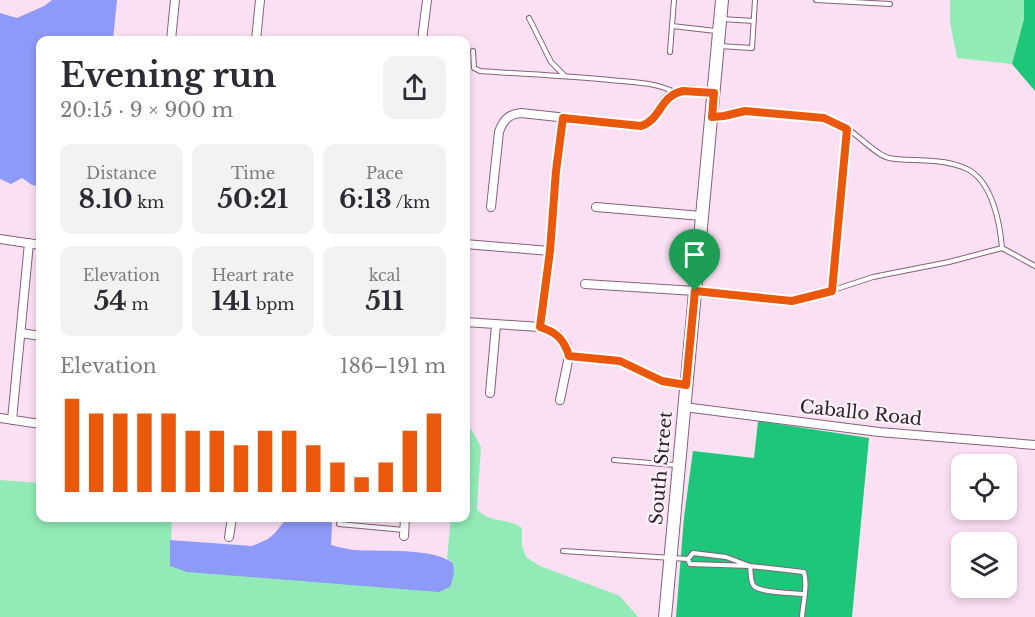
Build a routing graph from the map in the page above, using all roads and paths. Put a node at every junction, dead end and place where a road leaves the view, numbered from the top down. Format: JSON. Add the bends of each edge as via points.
{"nodes":[{"id":1,"x":175,"y":0,"type":"edge"},
{"id":2,"x":260,"y":0,"type":"edge"},
{"id":3,"x":427,"y":0,"type":"edge"},
{"id":4,"x":674,"y":0,"type":"edge"},
{"id":5,"x":722,"y":0,"type":"edge"},
{"id":6,"x":755,"y":0,"type":"edge"},
{"id":7,"x":816,"y":0,"type":"edge"},
{"id":8,"x":890,"y":4,"type":"dead end"},
{"id":9,"x":529,"y":18,"type":"dead end"},
{"id":10,"x":754,"y":21,"type":"junction"},
{"id":11,"x":720,"y":25,"type":"junction"},
{"id":12,"x":672,"y":26,"type":"junction"},
{"id":13,"x":171,"y":36,"type":"edge"},
{"id":14,"x":256,"y":36,"type":"edge"},
{"id":15,"x":422,"y":36,"type":"edge"},
{"id":16,"x":718,"y":46,"type":"junction"},
{"id":17,"x":473,"y":51,"type":"dead end"},
{"id":18,"x":670,"y":52,"type":"dead end"},
{"id":19,"x":565,"y":76,"type":"junction"},
{"id":20,"x":675,"y":93,"type":"junction"},
{"id":21,"x":714,"y":93,"type":"junction"},
{"id":22,"x":712,"y":117,"type":"junction"},
{"id":23,"x":563,"y":118,"type":"junction"},
{"id":24,"x":847,"y":129,"type":"junction"},
{"id":25,"x":491,"y":207,"type":"dead end"},
{"id":26,"x":596,"y":207,"type":"dead end"},
{"id":27,"x":702,"y":216,"type":"junction"},
{"id":28,"x":0,"y":239,"type":"edge"},
{"id":29,"x":30,"y":243,"type":"junction"},
{"id":30,"x":36,"y":244,"type":"edge"},
{"id":31,"x":470,"y":244,"type":"edge"},
{"id":32,"x":1002,"y":248,"type":"junction"},
{"id":33,"x":550,"y":251,"type":"junction"},
{"id":34,"x":1035,"y":266,"type":"edge"},
{"id":35,"x":585,"y":284,"type":"dead end"},
{"id":36,"x":695,"y":291,"type":"junction"},
{"id":37,"x":832,"y":291,"type":"junction"},
{"id":38,"x":470,"y":322,"type":"edge"},
{"id":39,"x":496,"y":325,"type":"junction"},
{"id":40,"x":540,"y":327,"type":"junction"},
{"id":41,"x":21,"y":333,"type":"junction"},
{"id":42,"x":36,"y":335,"type":"edge"},
{"id":43,"x":569,"y":356,"type":"junction"},
{"id":44,"x":686,"y":385,"type":"junction"},
{"id":45,"x":490,"y":393,"type":"dead end"},
{"id":46,"x":560,"y":400,"type":"dead end"},
{"id":47,"x":684,"y":406,"type":"junction"},
{"id":48,"x":0,"y":418,"type":"edge"},
{"id":49,"x":12,"y":420,"type":"junction"},
{"id":50,"x":36,"y":423,"type":"edge"},
{"id":51,"x":1035,"y":445,"type":"edge"},
{"id":52,"x":614,"y":460,"type":"dead end"},
{"id":53,"x":679,"y":466,"type":"junction"},
{"id":54,"x":231,"y":522,"type":"edge"},
{"id":55,"x":405,"y":522,"type":"edge"},
{"id":56,"x":339,"y":524,"type":"dead end"},
{"id":57,"x":404,"y":533,"type":"joint"},
{"id":58,"x":229,"y":537,"type":"dead end"},
{"id":59,"x":563,"y":551,"type":"dead end"},
{"id":60,"x":671,"y":558,"type":"junction"},
{"id":61,"x":688,"y":560,"type":"junction"},
{"id":62,"x":750,"y":566,"type":"junction"},
{"id":63,"x":804,"y":594,"type":"junction"},
{"id":64,"x":665,"y":617,"type":"edge"},
{"id":65,"x":802,"y":617,"type":"edge"}],
"edges":[{"from":1,"to":13,"type":"street"},
{"from":2,"to":14,"type":"street"},
{"from":3,"to":15,"type":"street"},
{"from":4,"to":12,"type":"lane"},
{"from":5,"to":11,"type":"main road","name":"South Street"},
{"from":6,"to":10,"type":"lane"},
{"from":7,"to":8,"type":"lane"},
{"from":9,"to":19,"type":"lane","via":[[551,62]]},
{"from":10,"to":11,"type":"lane"},
{"from":10,"to":16,"type":"lane","via":[[752,48]]},
{"from":11,"to":12,"type":"lane"},
{"from":11,"to":16,"type":"main road","name":"South Street"},
{"from":12,"to":18,"type":"lane"},
{"from":16,"to":21,"type":"main road","name":"South Street"},
{"from":17,"to":19,"type":"lane","via":[[474,68],[480,71]]},
{"from":19,"to":20,"type":"lane","via":[[636,83]]},
{"from":20,"to":21,"type":"street"},
{"from":20,"to":23,"type":"street","via":[[652,120],[641,126]]},
{"from":21,"to":22,"type":"main road","name":"South Street"},
{"from":22,"to":24,"type":"lane","via":[[745,111],[824,118]]},
{"from":22,"to":27,"type":"main road","name":"South Street"},
{"from":23,"to":25,"type":"street","via":[[521,113],[506,118],[499,132]]},
{"from":23,"to":33,"type":"street"},
{"from":24,"to":32,"type":"lane","via":[[888,158],[935,161],[970,171],[993,203]]},
{"from":24,"to":37,"type":"lane"},
{"from":26,"to":27,"type":"street"},
{"from":27,"to":36,"type":"main road","name":"South Street"},
{"from":28,"to":29,"type":"street"},
{"from":29,"to":30,"type":"street"},
{"from":29,"to":41,"type":"street"},
{"from":31,"to":33,"type":"street"},
{"from":32,"to":34,"type":"lane"},
{"from":32,"to":37,"type":"lane","via":[[873,277]]},
{"from":33,"to":40,"type":"street"},
{"from":35,"to":36,"type":"street"},
{"from":36,"to":37,"type":"lane","via":[[792,301]]},
{"from":36,"to":44,"type":"main road","name":"South Street"},
{"from":38,"to":39,"type":"street"},
{"from":39,"to":40,"type":"street"},
{"from":39,"to":45,"type":"street"},
{"from":40,"to":43,"type":"street","via":[[562,339]]},
{"from":41,"to":42,"type":"street"},
{"from":41,"to":49,"type":"street"},
{"from":43,"to":44,"type":"street","via":[[620,361],[662,381]]},
{"from":43,"to":46,"type":"street"},
{"from":44,"to":47,"type":"main road","name":"South Street"},
{"from":47,"to":51,"type":"street","name":"Caballo Road","via":[[875,432]]},
{"from":47,"to":53,"type":"main road","name":"South Street"},
{"from":48,"to":49,"type":"street"},
{"from":49,"to":50,"type":"street"},
{"from":52,"to":53,"type":"lane"},
{"from":53,"to":60,"type":"main road","name":"South Street"},
{"from":54,"to":58,"type":"street"},
{"from":55,"to":57,"type":"street"},
{"from":56,"to":57,"type":"lane"},
{"from":59,"to":60,"type":"lane"},
{"from":60,"to":61,"type":"lane"},
{"from":60,"to":64,"type":"main road","name":"South Street"},
{"from":61,"to":62,"type":"lane","via":[[690,564]]},
{"from":61,"to":62,"type":"lane","via":[[693,553],[726,557]]},
{"from":62,"to":63,"type":"lane","via":[[755,587]]},
{"from":62,"to":63,"type":"lane","via":[[804,572]]},
{"from":63,"to":65,"type":"lane"}]}
